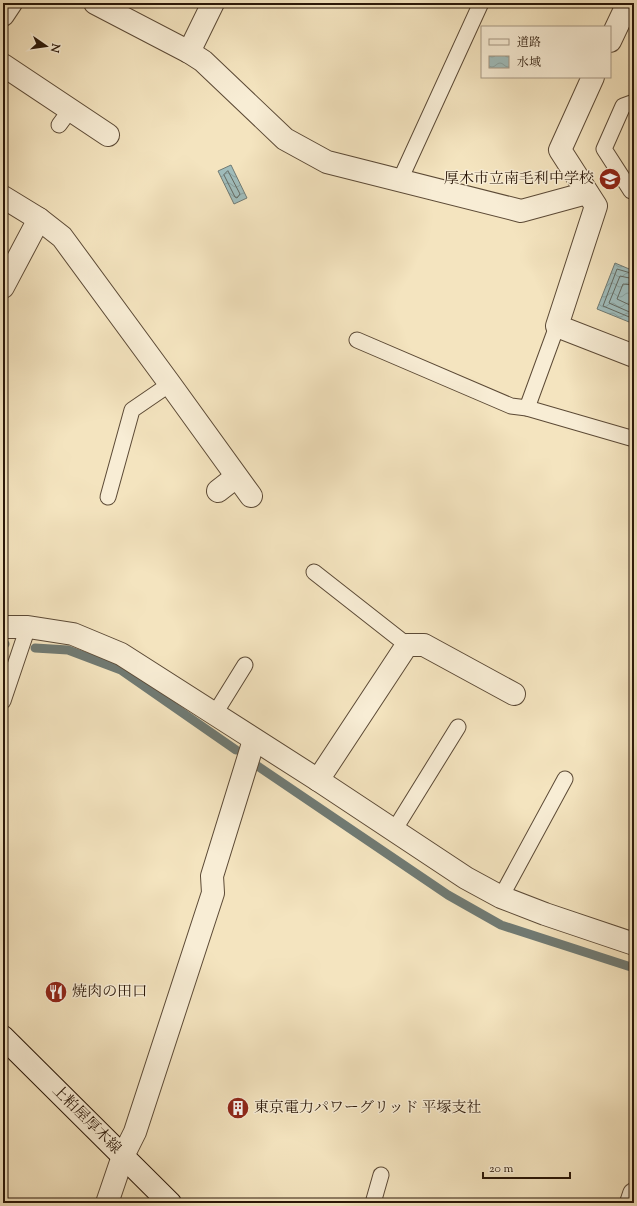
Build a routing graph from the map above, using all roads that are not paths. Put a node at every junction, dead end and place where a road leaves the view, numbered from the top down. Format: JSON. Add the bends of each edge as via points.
{"nodes":[{"id":1,"x":11,"y":3,"type":"edge"},
{"id":2,"x":96,"y":3,"type":"edge"},
{"id":3,"x":213,"y":3,"type":"edge"},
{"id":4,"x":481,"y":3,"type":"edge"},
{"id":5,"x":628,"y":3,"type":"edge"},
{"id":6,"x":3,"y":15,"type":"edge"},
{"id":7,"x":611,"y":39,"type":"edge"},
{"id":8,"x":189,"y":52,"type":"junction"},
{"id":9,"x":3,"y":65,"type":"edge"},
{"id":10,"x":593,"y":78,"type":"edge"},
{"id":11,"x":634,"y":102,"type":"edge"},
{"id":12,"x":108,"y":135,"type":"dead end"},
{"id":13,"x":400,"y":180,"type":"junction"},
{"id":14,"x":631,"y":191,"type":"dead end"},
{"id":15,"x":588,"y":193,"type":"junction"},
{"id":16,"x":3,"y":197,"type":"edge"},
{"id":17,"x":51,"y":222,"type":"junction"},
{"id":18,"x":3,"y":287,"type":"edge"},
{"id":19,"x":557,"y":326,"type":"junction"},
{"id":20,"x":357,"y":340,"type":"dead end"},
{"id":21,"x":634,"y":356,"type":"edge"},
{"id":22,"x":170,"y":384,"type":"junction"},
{"id":23,"x":527,"y":408,"type":"junction"},
{"id":24,"x":634,"y":439,"type":"edge"},
{"id":25,"x":236,"y":477,"type":"junction"},
{"id":26,"x":218,"y":491,"type":"dead end"},
{"id":27,"x":250,"y":496,"type":"dead end"},
{"id":28,"x":108,"y":497,"type":"dead end"},
{"id":29,"x":314,"y":572,"type":"dead end"},
{"id":30,"x":3,"y":627,"type":"edge"},
{"id":31,"x":28,"y":627,"type":"junction"},
{"id":32,"x":407,"y":645,"type":"junction"},
{"id":33,"x":244,"y":665,"type":"dead end"},
{"id":34,"x":514,"y":694,"type":"dead end"},
{"id":35,"x":3,"y":701,"type":"edge"},
{"id":36,"x":214,"y":715,"type":"junction"},
{"id":37,"x":458,"y":727,"type":"dead end"},
{"id":38,"x":254,"y":740,"type":"junction"},
{"id":39,"x":564,"y":779,"type":"dead end"},
{"id":40,"x":318,"y":780,"type":"junction"},
{"id":41,"x":393,"y":832,"type":"junction"},
{"id":42,"x":501,"y":897,"type":"junction"},
{"id":43,"x":634,"y":944,"type":"edge"},
{"id":44,"x":3,"y":1037,"type":"edge"},
{"id":45,"x":123,"y":1156,"type":"junction"},
{"id":46,"x":381,"y":1175,"type":"dead end"},
{"id":47,"x":634,"y":1194,"type":"edge"},
{"id":48,"x":107,"y":1203,"type":"edge"},
{"id":49,"x":170,"y":1203,"type":"edge"},
{"id":50,"x":373,"y":1203,"type":"edge"},
{"id":51,"x":631,"y":1203,"type":"edge"}],
"edges":[{"from":1,"to":6,"type":"street"},
{"from":2,"to":8,"type":"street"},
{"from":3,"to":8,"type":"street"},
{"from":4,"to":13,"type":"lane"},
{"from":5,"to":7,"type":"street"},
{"from":8,"to":13,"type":"street","via":[[203,61],[285,139],[327,162]]},
{"from":9,"to":12,"type":"street","via":[[65,117]]},
{"from":10,"to":15,"type":"street","via":[[560,150]]},
{"from":11,"to":14,"type":"lane","via":[[623,106],[604,149]]},
{"from":13,"to":15,"type":"street","via":[[521,210]]},
{"from":15,"to":19,"type":"street","via":[[596,206]]},
{"from":16,"to":17,"type":"street"},
{"from":17,"to":18,"type":"street"},
{"from":17,"to":22,"type":"street"},
{"from":19,"to":21,"type":"street"},
{"from":19,"to":23,"type":"lane"},
{"from":20,"to":23,"type":"lane","via":[[512,406]]},
{"from":22,"to":25,"type":"street"},
{"from":22,"to":28,"type":"lane","via":[[132,410]]},
{"from":23,"to":24,"type":"lane"},
{"from":25,"to":26,"type":"street"},
{"from":25,"to":27,"type":"street"},
{"from":29,"to":32,"type":"lane"},
{"from":30,"to":31,"type":"street"},
{"from":31,"to":35,"type":"lane"},
{"from":31,"to":36,"type":"street","via":[[73,634],[121,654]]},
{"from":32,"to":34,"type":"street","via":[[424,645]]},
{"from":32,"to":40,"type":"street"},
{"from":33,"to":36,"type":"lane"},
{"from":36,"to":38,"type":"street"},
{"from":37,"to":41,"type":"lane"},
{"from":38,"to":40,"type":"street"},
{"from":38,"to":45,"type":"street","via":[[212,876],[213,893],[135,1132]]},
{"from":39,"to":42,"type":"lane"},
{"from":40,"to":41,"type":"street"},
{"from":41,"to":42,"type":"street"},
{"from":42,"to":43,"type":"street"},
{"from":44,"to":45,"type":"street","name":"上粕屋厚木線"},
{"from":45,"to":48,"type":"street"},
{"from":45,"to":49,"type":"street","name":"上粕屋厚木線"},
{"from":46,"to":50,"type":"lane"},
{"from":47,"to":51,"type":"street"}]}
